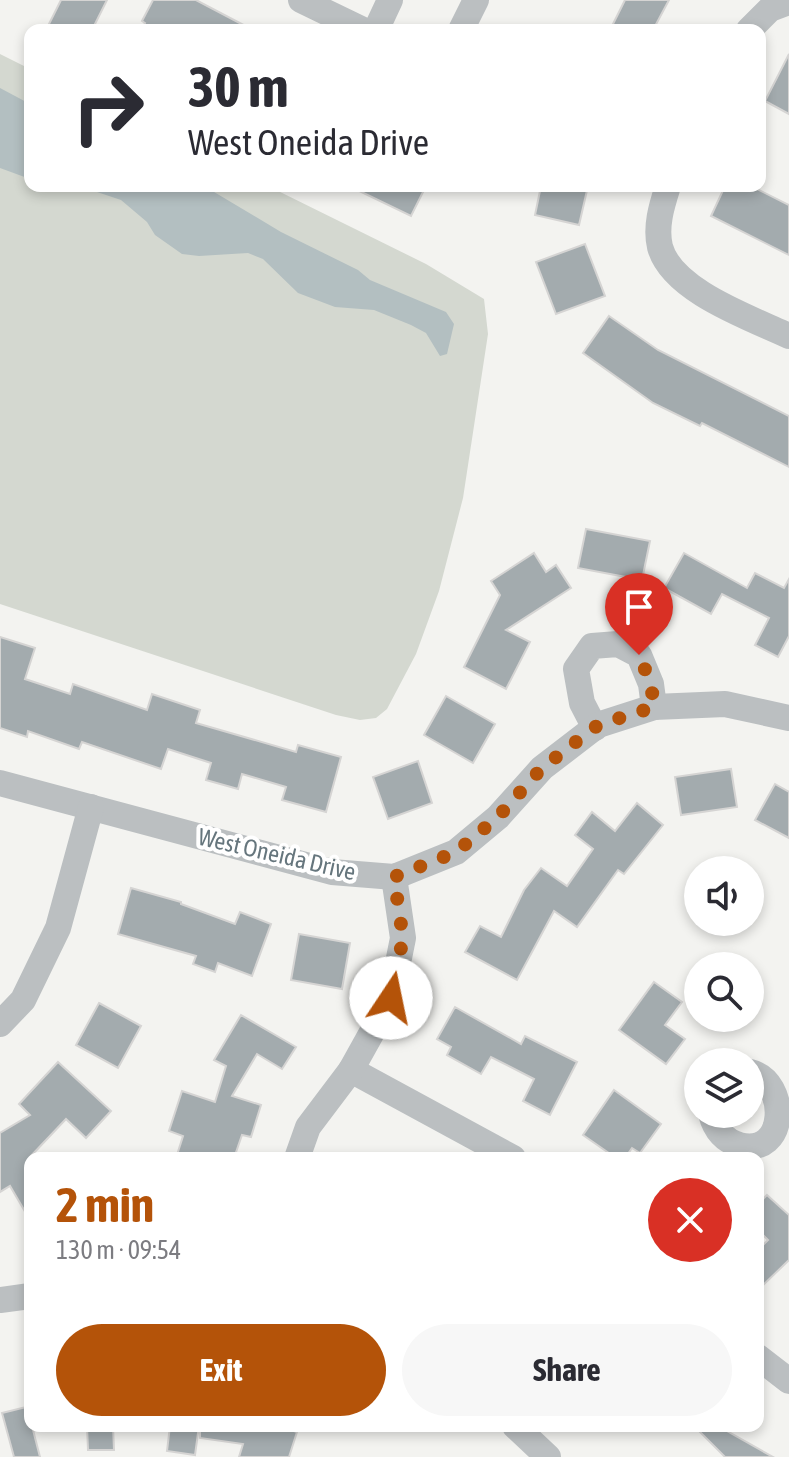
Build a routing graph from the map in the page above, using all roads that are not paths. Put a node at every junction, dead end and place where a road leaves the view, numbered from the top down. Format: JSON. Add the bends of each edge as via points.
{"nodes":[{"id":1,"x":301,"y":0,"type":"edge"},
{"id":2,"x":390,"y":0,"type":"edge"},
{"id":3,"x":476,"y":0,"type":"edge"},
{"id":4,"x":789,"y":2,"type":"edge"},
{"id":5,"x":351,"y":24,"type":"edge"},
{"id":6,"x":379,"y":24,"type":"edge"},
{"id":7,"x":464,"y":24,"type":"edge"},
{"id":8,"x":755,"y":24,"type":"edge"},
{"id":9,"x":666,"y":192,"type":"edge"},
{"id":10,"x":789,"y":336,"type":"edge"},
{"id":11,"x":654,"y":707,"type":"junction"},
{"id":12,"x":789,"y":718,"type":"edge"},
{"id":13,"x":595,"y":728,"type":"junction"},
{"id":14,"x":0,"y":783,"type":"edge"},
{"id":15,"x":91,"y":807,"type":"junction"},
{"id":16,"x":394,"y":877,"type":"junction"},
{"id":17,"x":0,"y":1024,"type":"edge"},
{"id":18,"x":351,"y":1070,"type":"junction"},
{"id":19,"x":764,"y":1077,"type":"edge"},
{"id":20,"x":716,"y":1128,"type":"edge"},
{"id":21,"x":726,"y":1150,"type":"edge"},
{"id":22,"x":299,"y":1152,"type":"edge"},
{"id":23,"x":502,"y":1152,"type":"edge"},
{"id":24,"x":24,"y":1297,"type":"edge"},
{"id":25,"x":0,"y":1300,"type":"edge"},
{"id":26,"x":764,"y":1362,"type":"edge"},
{"id":27,"x":789,"y":1381,"type":"edge"},
{"id":28,"x":521,"y":1432,"type":"edge"},
{"id":29,"x":548,"y":1457,"type":"edge"}],
"edges":[{"from":1,"to":5,"type":"street"},
{"from":2,"to":6,"type":"street"},
{"from":3,"to":7,"type":"street"},
{"from":4,"to":8,"type":"street","via":[[770,9]]},
{"from":9,"to":10,"type":"street","via":[[660,248],[680,277],[695,290]]},
{"from":11,"to":12,"type":"street","name":"West Oneida Drive","via":[[725,704]]},
{"from":11,"to":13,"type":"street","name":"West Oneida Drive"},
{"from":11,"to":13,"type":"street","via":[[639,655],[618,644],[592,646],[576,669],[582,703]]},
{"from":13,"to":16,"type":"street","name":"West Oneida Drive","via":[[542,768],[498,817],[456,852]]},
{"from":14,"to":15,"type":"street","name":"West Oneida Drive"},
{"from":15,"to":16,"type":"street","name":"West Oneida Drive","via":[[332,872]]},
{"from":15,"to":17,"type":"street","via":[[58,928],[23,1000]]},
{"from":16,"to":18,"type":"street","via":[[403,938],[391,998]]},
{"from":18,"to":22,"type":"street","via":[[308,1127]]},
{"from":18,"to":23,"type":"street"},
{"from":19,"to":21,"type":"street","via":[[779,1088],[783,1123],[776,1134],[755,1146]]},
{"from":20,"to":21,"type":"street"},
{"from":24,"to":25,"type":"street"},
{"from":26,"to":27,"type":"street"},
{"from":28,"to":29,"type":"street"}]}
